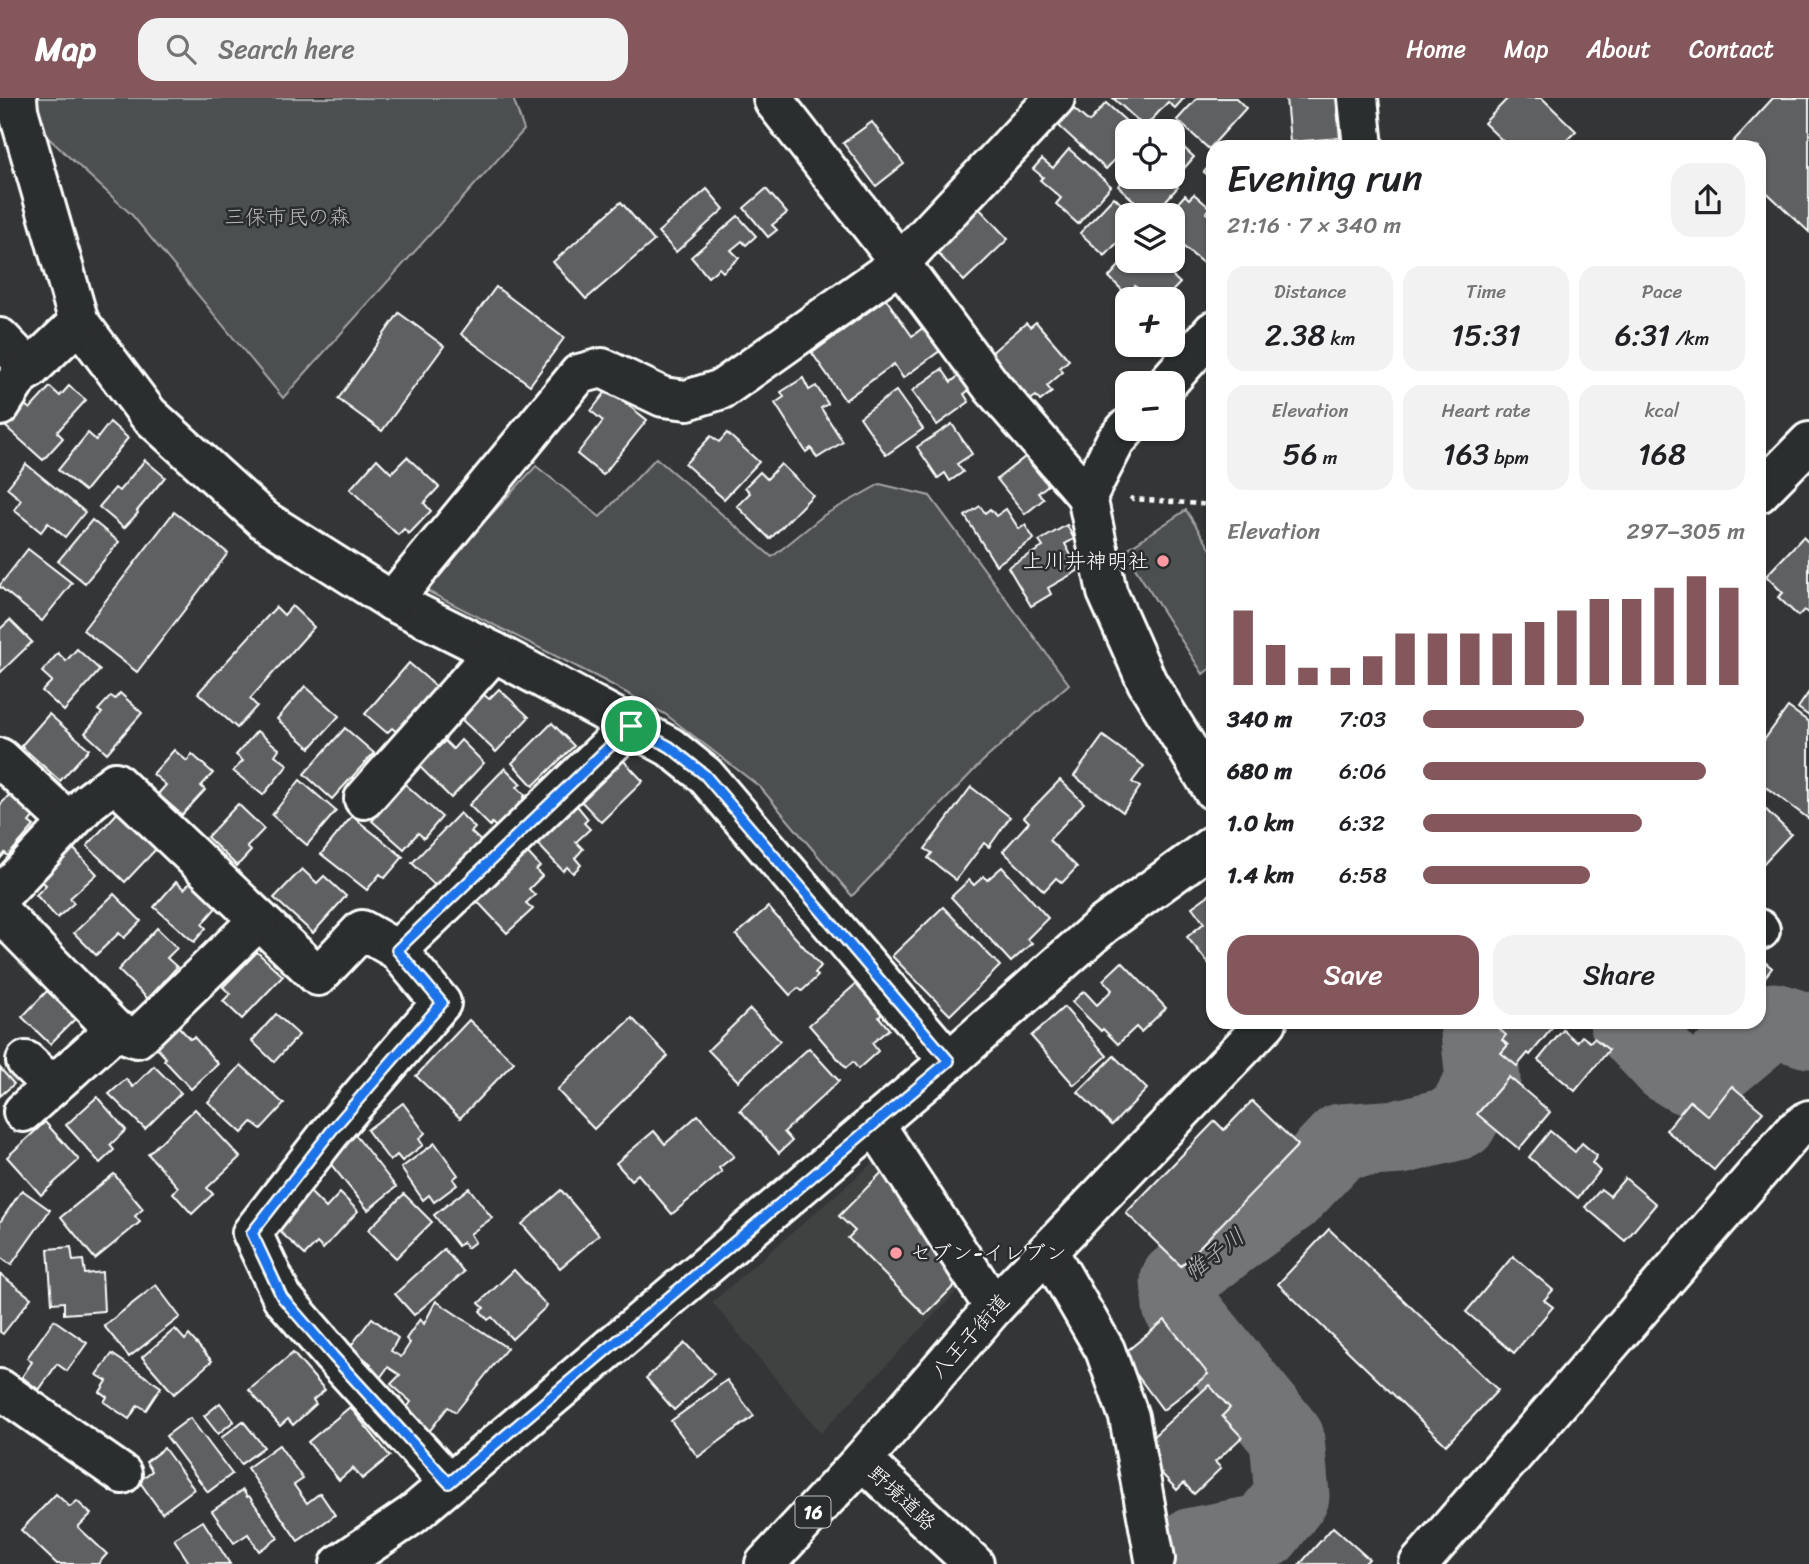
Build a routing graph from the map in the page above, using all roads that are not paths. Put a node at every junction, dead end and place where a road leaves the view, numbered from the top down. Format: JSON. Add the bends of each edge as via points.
{"nodes":[{"id":1,"x":17,"y":98,"type":"edge"},
{"id":2,"x":773,"y":98,"type":"edge"},
{"id":3,"x":1055,"y":98,"type":"edge"},
{"id":4,"x":1358,"y":98,"type":"edge"},
{"id":5,"x":1362,"y":140,"type":"edge"},
{"id":6,"x":900,"y":263,"type":"junction"},
{"id":7,"x":79,"y":322,"type":"junction"},
{"id":8,"x":0,"y":338,"type":"edge"},
{"id":9,"x":1206,"y":339,"type":"edge"},
{"id":10,"x":30,"y":369,"type":"junction"},
{"id":11,"x":1178,"y":371,"type":"edge"},
{"id":12,"x":0,"y":406,"type":"edge"},
{"id":13,"x":1116,"y":441,"type":"edge"},
{"id":14,"x":1809,"y":442,"type":"edge"},
{"id":15,"x":1091,"y":486,"type":"junction"},
{"id":16,"x":1766,"y":486,"type":"edge"},
{"id":17,"x":392,"y":601,"type":"junction"},
{"id":18,"x":494,"y":653,"type":"junction"},
{"id":19,"x":631,"y":726,"type":"junction"},
{"id":20,"x":0,"y":758,"type":"edge"},
{"id":21,"x":1206,"y":779,"type":"edge"},
{"id":22,"x":365,"y":799,"type":"dead end"},
{"id":23,"x":69,"y":822,"type":"junction"},
{"id":24,"x":1206,"y":850,"type":"edge"},
{"id":25,"x":0,"y":895,"type":"edge"},
{"id":26,"x":0,"y":912,"type":"edge"},
{"id":27,"x":259,"y":920,"type":"junction"},
{"id":28,"x":397,"y":950,"type":"junction"},
{"id":29,"x":1260,"y":1029,"type":"edge"},
{"id":30,"x":115,"y":1030,"type":"junction"},
{"id":31,"x":949,"y":1061,"type":"junction"},
{"id":32,"x":23,"y":1112,"type":"dead end"},
{"id":33,"x":1809,"y":1120,"type":"edge"},
{"id":34,"x":874,"y":1123,"type":"junction"},
{"id":35,"x":1048,"y":1251,"type":"junction"},
{"id":36,"x":994,"y":1307,"type":"junction"},
{"id":37,"x":0,"y":1389,"type":"edge"},
{"id":38,"x":862,"y":1460,"type":"junction"},
{"id":39,"x":122,"y":1474,"type":"dead end"},
{"id":40,"x":449,"y":1483,"type":"junction"},
{"id":41,"x":1155,"y":1559,"type":"dead end"},
{"id":42,"x":340,"y":1564,"type":"edge"},
{"id":43,"x":765,"y":1564,"type":"edge"},
{"id":44,"x":974,"y":1564,"type":"edge"},
{"id":45,"x":1419,"y":1564,"type":"edge"}],
"edges":[{"from":1,"to":7,"type":"main road"},
{"from":2,"to":6,"type":"main road"},
{"from":3,"to":6,"type":"main road"},
{"from":4,"to":5,"type":"main road"},
{"from":6,"to":15,"type":"main road","via":[[992,387]]},
{"from":6,"to":17,"type":"main road","via":[[722,389],[675,399],[602,368],[579,374]]},
{"from":7,"to":10,"type":"main road"},
{"from":7,"to":17,"type":"main road","via":[[148,414],[264,520]]},
{"from":8,"to":10,"type":"main road"},
{"from":9,"to":11,"type":"main road"},
{"from":10,"to":12,"type":"main road","via":[[20,375]]},
{"from":13,"to":15,"type":"main road"},
{"from":14,"to":16,"type":"main road"},
{"from":15,"to":21,"type":"main road","via":[[1107,592],[1147,682]]},
{"from":17,"to":18,"type":"main road"},
{"from":18,"to":19,"type":"main road"},
{"from":18,"to":22,"type":"main road"},
{"from":19,"to":28,"type":"main road"},
{"from":19,"to":31,"type":"main road","via":[[670,747],[705,775]]},
{"from":20,"to":23,"type":"main road"},
{"from":23,"to":25,"type":"main road"},
{"from":23,"to":27,"type":"main road","via":[[115,782]]},
{"from":24,"to":31,"type":"main road","via":[[1103,925]]},
{"from":26,"to":30,"type":"main road"},
{"from":27,"to":28,"type":"main road","via":[[318,976],[362,930]]},
{"from":27,"to":30,"type":"main road","via":[[137,1038]]},
{"from":28,"to":40,"type":"main road","via":[[442,1003],[332,1130],[252,1233],[282,1297]]},
{"from":29,"to":35,"type":"main road","name":"八王子街道","number":"16"},
{"from":30,"to":32,"type":"main road","via":[[39,1073]]},
{"from":31,"to":34,"type":"main road"},
{"from":33,"to":45,"type":"main road","via":[[1772,1156]]},
{"from":34,"to":36,"type":"main road"},
{"from":34,"to":40,"type":"main road"},
{"from":35,"to":36,"type":"main road","name":"八王子街道","number":"16"},
{"from":35,"to":41,"type":"main road","via":[[1105,1350],[1129,1417]]},
{"from":36,"to":38,"type":"main road","name":"八王子街道","number":"16"},
{"from":37,"to":39,"type":"main road"},
{"from":38,"to":43,"type":"main road","name":"八王子街道","number":"16"},
{"from":38,"to":44,"type":"main road","name":"野境道路"},
{"from":40,"to":42,"type":"main road","via":[[412,1515]]}]}
